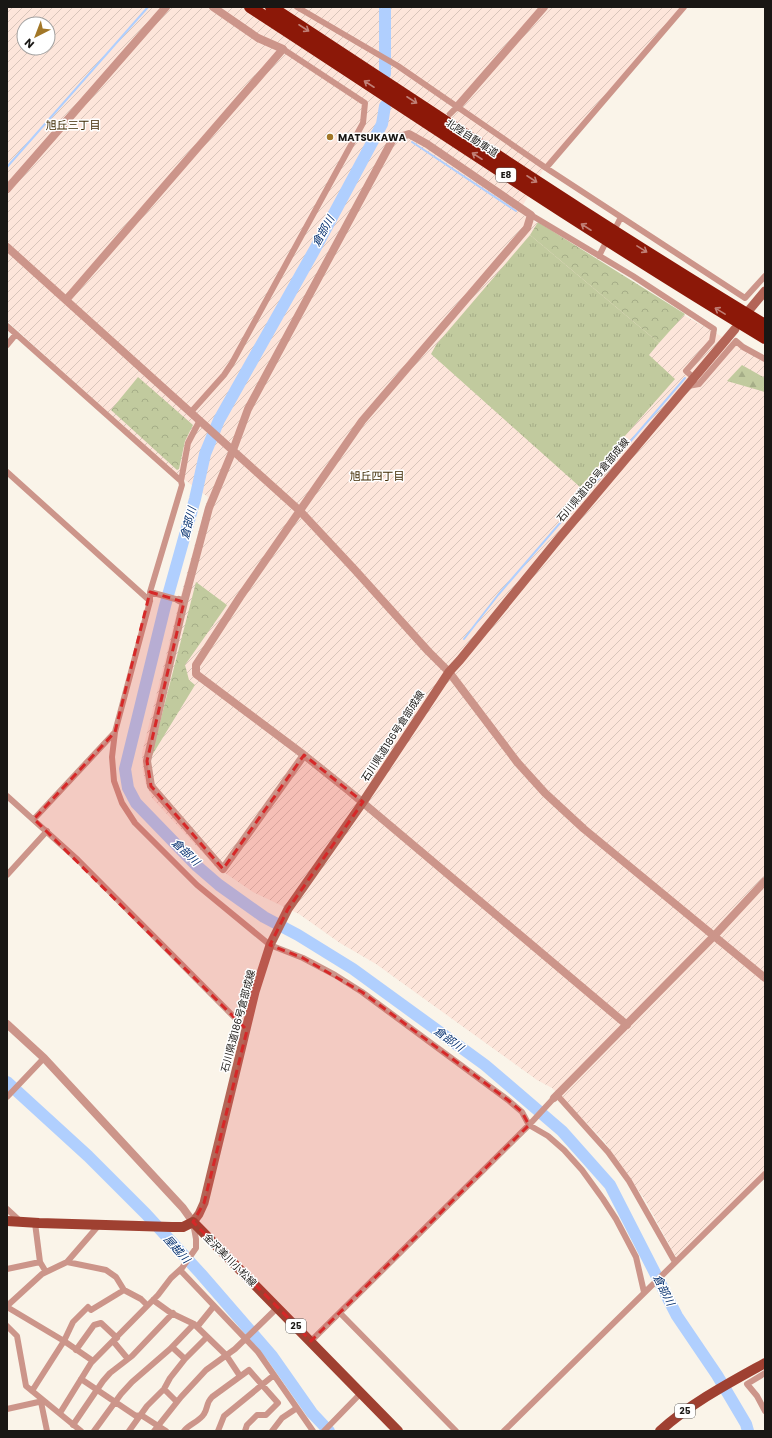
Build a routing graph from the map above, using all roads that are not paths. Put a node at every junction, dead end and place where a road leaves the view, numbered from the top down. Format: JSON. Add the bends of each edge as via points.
{"nodes":[{"id":1,"x":166,"y":7,"type":"edge"},
{"id":2,"x":250,"y":7,"type":"edge"},
{"id":3,"x":271,"y":7,"type":"edge"},
{"id":4,"x":297,"y":7,"type":"edge"},
{"id":5,"x":684,"y":7,"type":"edge"},
{"id":6,"x":217,"y":8,"type":"edge"},
{"id":7,"x":539,"y":9,"type":"edge"},
{"id":8,"x":283,"y":49,"type":"junction"},
{"id":9,"x":457,"y":107,"type":"junction"},
{"id":10,"x":450,"y":114,"type":"dead end"},
{"id":11,"x":546,"y":168,"type":"junction"},
{"id":12,"x":7,"y":189,"type":"edge"},
{"id":13,"x":531,"y":215,"type":"junction"},
{"id":14,"x":621,"y":217,"type":"junction"},
{"id":15,"x":617,"y":225,"type":"dead end"},
{"id":16,"x":604,"y":246,"type":"dead end"},
{"id":17,"x":7,"y":247,"type":"edge"},
{"id":18,"x":599,"y":256,"type":"junction"},
{"id":19,"x":765,"y":276,"type":"edge"},
{"id":20,"x":765,"y":291,"type":"edge"},
{"id":21,"x":66,"y":300,"type":"junction"},
{"id":22,"x":750,"y":309,"type":"dead end"},
{"id":23,"x":765,"y":325,"type":"edge"},
{"id":24,"x":7,"y":326,"type":"edge"},
{"id":25,"x":735,"y":329,"type":"dead end"},
{"id":26,"x":16,"y":334,"type":"junction"},
{"id":27,"x":765,"y":338,"type":"edge"},
{"id":28,"x":7,"y":345,"type":"edge"},
{"id":29,"x":765,"y":359,"type":"edge"},
{"id":30,"x":691,"y":382,"type":"junction"},
{"id":31,"x":190,"y":412,"type":"junction"},
{"id":32,"x":203,"y":423,"type":"junction"},
{"id":33,"x":233,"y":450,"type":"junction"},
{"id":34,"x":7,"y":472,"type":"edge"},
{"id":35,"x":181,"y":481,"type":"junction"},
{"id":36,"x":300,"y":511,"type":"junction"},
{"id":37,"x":153,"y":593,"type":"junction"},
{"id":38,"x":150,"y":601,"type":"junction"},
{"id":39,"x":182,"y":601,"type":"junction"},
{"id":40,"x":449,"y":672,"type":"junction"},
{"id":41,"x":115,"y":732,"type":"junction"},
{"id":42,"x":304,"y":754,"type":"junction"},
{"id":43,"x":7,"y":796,"type":"edge"},
{"id":44,"x":363,"y":802,"type":"junction"},
{"id":45,"x":34,"y":819,"type":"junction"},
{"id":46,"x":47,"y":831,"type":"junction"},
{"id":47,"x":7,"y":875,"type":"edge"},
{"id":48,"x":765,"y":880,"type":"edge"},
{"id":49,"x":714,"y":936,"type":"junction"},
{"id":50,"x":271,"y":943,"type":"junction"},
{"id":51,"x":765,"y":978,"type":"edge"},
{"id":52,"x":7,"y":1024,"type":"edge"},
{"id":53,"x":627,"y":1025,"type":"junction"},
{"id":54,"x":247,"y":1030,"type":"junction"},
{"id":55,"x":44,"y":1058,"type":"junction"},
{"id":56,"x":555,"y":1096,"type":"junction"},
{"id":57,"x":8,"y":1097,"type":"edge"},
{"id":58,"x":531,"y":1123,"type":"junction"},
{"id":59,"x":765,"y":1174,"type":"edge"},
{"id":60,"x":7,"y":1209,"type":"edge"},
{"id":61,"x":7,"y":1221,"type":"edge"},
{"id":62,"x":20,"y":1221,"type":"junction"},
{"id":63,"x":192,"y":1222,"type":"junction"},
{"id":64,"x":35,"y":1223,"type":"junction"},
{"id":65,"x":99,"y":1224,"type":"junction"},
{"id":66,"x":40,"y":1262,"type":"junction"},
{"id":67,"x":67,"y":1262,"type":"junction"},
{"id":68,"x":675,"y":1262,"type":"junction"},
{"id":69,"x":181,"y":1269,"type":"junction"},
{"id":70,"x":7,"y":1270,"type":"edge"},
{"id":71,"x":46,"y":1272,"type":"junction"},
{"id":72,"x":124,"y":1290,"type":"junction"},
{"id":73,"x":645,"y":1291,"type":"junction"},
{"id":74,"x":153,"y":1300,"type":"junction"},
{"id":75,"x":147,"y":1305,"type":"junction"},
{"id":76,"x":7,"y":1306,"type":"edge"},
{"id":77,"x":214,"y":1306,"type":"junction"},
{"id":78,"x":277,"y":1308,"type":"junction"},
{"id":79,"x":340,"y":1313,"type":"junction"},
{"id":80,"x":173,"y":1314,"type":"junction"},
{"id":81,"x":7,"y":1326,"type":"edge"},
{"id":82,"x":195,"y":1326,"type":"junction"},
{"id":83,"x":207,"y":1337,"type":"junction"},
{"id":84,"x":246,"y":1338,"type":"junction"},
{"id":85,"x":115,"y":1339,"type":"junction"},
{"id":86,"x":64,"y":1341,"type":"junction"},
{"id":87,"x":311,"y":1341,"type":"junction"},
{"id":88,"x":172,"y":1347,"type":"junction"},
{"id":89,"x":76,"y":1350,"type":"junction"},
{"id":90,"x":226,"y":1355,"type":"junction"},
{"id":91,"x":128,"y":1359,"type":"junction"},
{"id":92,"x":185,"y":1359,"type":"junction"},
{"id":93,"x":93,"y":1361,"type":"junction"},
{"id":94,"x":764,"y":1367,"type":"edge"},
{"id":95,"x":274,"y":1375,"type":"junction"},
{"id":96,"x":240,"y":1376,"type":"junction"},
{"id":97,"x":81,"y":1379,"type":"junction"},
{"id":98,"x":262,"y":1385,"type":"junction"},
{"id":99,"x":97,"y":1389,"type":"junction"},
{"id":100,"x":164,"y":1389,"type":"junction"},
{"id":101,"x":32,"y":1391,"type":"junction"},
{"id":102,"x":361,"y":1393,"type":"junction"},
{"id":103,"x":42,"y":1402,"type":"junction"},
{"id":104,"x":115,"y":1402,"type":"junction"},
{"id":105,"x":177,"y":1402,"type":"junction"},
{"id":106,"x":297,"y":1408,"type":"junction"},
{"id":107,"x":7,"y":1409,"type":"edge"},
{"id":108,"x":765,"y":1411,"type":"edge"},
{"id":109,"x":60,"y":1413,"type":"junction"},
{"id":110,"x":141,"y":1415,"type":"junction"},
{"id":111,"x":73,"y":1425,"type":"junction"},
{"id":112,"x":156,"y":1429,"type":"edge"},
{"id":113,"x":47,"y":1431,"type":"edge"},
{"id":114,"x":81,"y":1431,"type":"edge"},
{"id":115,"x":94,"y":1431,"type":"edge"},
{"id":116,"x":129,"y":1431,"type":"edge"},
{"id":117,"x":166,"y":1431,"type":"edge"},
{"id":118,"x":184,"y":1431,"type":"edge"},
{"id":119,"x":218,"y":1431,"type":"edge"},
{"id":120,"x":245,"y":1431,"type":"edge"},
{"id":121,"x":272,"y":1431,"type":"edge"},
{"id":122,"x":313,"y":1431,"type":"edge"},
{"id":123,"x":324,"y":1431,"type":"edge"},
{"id":124,"x":398,"y":1431,"type":"edge"},
{"id":125,"x":456,"y":1431,"type":"edge"},
{"id":126,"x":504,"y":1431,"type":"edge"},
{"id":127,"x":660,"y":1431,"type":"edge"}],
"edges":[{"from":1,"to":12,"type":"street"},
{"from":27,"to":2,"type":"highway","name":"北陸自動車道","number":"E8","one_way":true,"via":[[534,193]]},
{"from":3,"to":23,"type":"highway","name":"北陸自動車道","number":"E8","one_way":true,"via":[[566,200]]},
{"from":4,"to":9,"type":"street","via":[[398,66]]},
{"from":5,"to":11,"type":"street"},
{"from":6,"to":8,"type":"street","via":[[258,38]]},
{"from":7,"to":9,"type":"street"},
{"from":8,"to":21,"type":"street"},
{"from":8,"to":31,"type":"street","via":[[364,103],[363,123],[232,363]]},
{"from":9,"to":10,"type":"street"},
{"from":9,"to":11,"type":"street"},
{"from":11,"to":14,"type":"street"},
{"from":13,"to":18,"type":"street"},
{"from":13,"to":33,"type":"street","via":[[409,134],[393,139],[248,409]]},
{"from":13,"to":36,"type":"street","via":[[527,228],[362,421]]},
{"from":14,"to":15,"type":"street"},
{"from":14,"to":19,"type":"street","via":[[746,298]]},
{"from":16,"to":18,"type":"street"},
{"from":17,"to":21,"type":"street"},
{"from":18,"to":30,"type":"street","via":[[714,329],[712,341],[686,371]]},
{"from":20,"to":22,"type":"main road"},
{"from":21,"to":31,"type":"street"},
{"from":24,"to":26,"type":"street"},
{"from":25,"to":30,"type":"main road","name":"石川県道186号倉部成線"},
{"from":26,"to":28,"type":"street"},
{"from":26,"to":35,"type":"street"},
{"from":29,"to":30,"type":"street","via":[[736,341],[699,384]]},
{"from":30,"to":40,"type":"main road","name":"石川県道186号倉部成線"},
{"from":31,"to":32,"type":"street"},
{"from":32,"to":33,"type":"street"},
{"from":32,"to":35,"type":"street","via":[[188,443]]},
{"from":33,"to":36,"type":"street"},
{"from":33,"to":39,"type":"street","via":[[209,508]]},
{"from":34,"to":38,"type":"street"},
{"from":35,"to":37,"type":"street"},
{"from":36,"to":40,"type":"street"},
{"from":36,"to":42,"type":"street","via":[[196,665],[196,674]]},
{"from":37,"to":38,"type":"street"},
{"from":37,"to":39,"type":"street"},
{"from":38,"to":41,"type":"street"},
{"from":39,"to":42,"type":"street","via":[[147,761],[151,786],[223,869]]},
{"from":40,"to":44,"type":"main road","name":"石川県道186号倉部成線"},
{"from":40,"to":49,"type":"street","via":[[517,762],[545,793],[584,829]]},
{"from":41,"to":45,"type":"street"},
{"from":41,"to":50,"type":"street","via":[[112,757],[114,781],[122,803],[135,823],[197,885],[256,935]]},
{"from":42,"to":44,"type":"street"},
{"from":43,"to":45,"type":"street"},
{"from":44,"to":50,"type":"main road","name":"石川県道186号倉部成線","via":[[288,909]]},
{"from":44,"to":53,"type":"street"},
{"from":45,"to":46,"type":"street"},
{"from":46,"to":47,"type":"street"},
{"from":46,"to":54,"type":"street"},
{"from":48,"to":49,"type":"street"},
{"from":49,"to":51,"type":"street"},
{"from":49,"to":53,"type":"street"},
{"from":50,"to":54,"type":"main road","name":"石川県道186号倉部成線","via":[[255,992]]},
{"from":50,"to":58,"type":"street","via":[[329,971],[362,992],[508,1100]]},
{"from":52,"to":55,"type":"street"},
{"from":53,"to":56,"type":"street"},
{"from":54,"to":63,"type":"main road","name":"石川県道186号倉部成線","via":[[204,1203]]},
{"from":55,"to":57,"type":"street"},
{"from":55,"to":63,"type":"street","via":[[183,1208]]},
{"from":56,"to":58,"type":"street"},
{"from":56,"to":68,"type":"street","via":[[608,1152],[629,1181]]},
{"from":58,"to":73,"type":"street","via":[[564,1150],[603,1199],[636,1257]]},
{"from":58,"to":79,"type":"street"},
{"from":59,"to":68,"type":"street"},
{"from":60,"to":62,"type":"street"},
{"from":61,"to":62,"type":"main road"},
{"from":62,"to":64,"type":"main road"},
{"from":63,"to":65,"type":"main road","via":[[172,1227]]},
{"from":63,"to":69,"type":"street","via":[[196,1248]]},
{"from":63,"to":78,"type":"main road","name":"金沢美川小松線","number":"25"},
{"from":64,"to":65,"type":"main road"},
{"from":64,"to":66,"type":"street"},
{"from":65,"to":67,"type":"street"},
{"from":66,"to":70,"type":"street"},
{"from":66,"to":71,"type":"street"},
{"from":67,"to":71,"type":"street"},
{"from":67,"to":72,"type":"street","via":[[106,1270],[116,1277]]},
{"from":68,"to":73,"type":"street"},
{"from":69,"to":74,"type":"street"},
{"from":69,"to":77,"type":"street"},
{"from":71,"to":76,"type":"street"},
{"from":72,"to":75,"type":"street"},
{"from":72,"to":86,"type":"street","via":[[91,1310],[88,1307],[74,1322]]},
{"from":73,"to":126,"type":"street"},
{"from":74,"to":75,"type":"street"},
{"from":74,"to":80,"type":"street"},
{"from":75,"to":85,"type":"street"},
{"from":76,"to":86,"type":"street"},
{"from":77,"to":82,"type":"street"},
{"from":77,"to":84,"type":"street"},
{"from":78,"to":84,"type":"street"},
{"from":78,"to":87,"type":"main road","name":"金沢美川小松線","number":"25"},
{"from":79,"to":87,"type":"street"},
{"from":79,"to":125,"type":"street"},
{"from":80,"to":82,"type":"street"},
{"from":80,"to":91,"type":"street"},
{"from":81,"to":101,"type":"street","via":[[17,1336],[26,1386]]},
{"from":82,"to":83,"type":"street"},
{"from":82,"to":88,"type":"street"},
{"from":83,"to":90,"type":"street"},
{"from":83,"to":92,"type":"street"},
{"from":84,"to":90,"type":"street"},
{"from":84,"to":95,"type":"street"},
{"from":85,"to":89,"type":"street","via":[[100,1323],[94,1325]]},
{"from":85,"to":91,"type":"street"},
{"from":85,"to":93,"type":"street"},
{"from":86,"to":89,"type":"street"},
{"from":86,"to":101,"type":"street"},
{"from":87,"to":102,"type":"main road","name":"金沢美川小松線","number":"25"},
{"from":88,"to":92,"type":"street"},
{"from":88,"to":104,"type":"street","via":[[132,1382]]},
{"from":89,"to":93,"type":"street"},
{"from":90,"to":96,"type":"street"},
{"from":90,"to":105,"type":"street","via":[[206,1370]]},
{"from":91,"to":99,"type":"street","via":[[110,1373]]},
{"from":92,"to":100,"type":"street"},
{"from":93,"to":97,"type":"street"},
{"from":94,"to":108,"type":"street","via":[[747,1384]]},
{"from":94,"to":127,"type":"main road","number":"25","via":[[736,1379],[711,1394]]},
{"from":95,"to":98,"type":"street"},
{"from":95,"to":106,"type":"street"},
{"from":96,"to":98,"type":"street","via":[[249,1370]]},
{"from":96,"to":118,"type":"street","via":[[212,1397],[205,1413]]},
{"from":97,"to":99,"type":"street"},
{"from":97,"to":109,"type":"street"},
{"from":98,"to":119,"type":"street","via":[[224,1416]]},
{"from":98,"to":120,"type":"street","via":[[278,1403],[266,1415],[257,1415]]},
{"from":99,"to":104,"type":"street"},
{"from":99,"to":111,"type":"street"},
{"from":100,"to":105,"type":"street"},
{"from":100,"to":110,"type":"street"},
{"from":101,"to":103,"type":"street"},
{"from":102,"to":123,"type":"street"},
{"from":102,"to":124,"type":"main road","name":"金沢美川小松線","number":"25"},
{"from":103,"to":107,"type":"street"},
{"from":103,"to":109,"type":"street"},
{"from":103,"to":113,"type":"street"},
{"from":104,"to":110,"type":"street","via":[[136,1416]]},
{"from":104,"to":115,"type":"street"},
{"from":105,"to":112,"type":"street"},
{"from":106,"to":121,"type":"street","via":[[282,1418]]},
{"from":106,"to":122,"type":"street"},
{"from":109,"to":111,"type":"street"},
{"from":110,"to":112,"type":"street"},
{"from":110,"to":116,"type":"street"},
{"from":111,"to":114,"type":"street"},
{"from":112,"to":117,"type":"street"}]}
